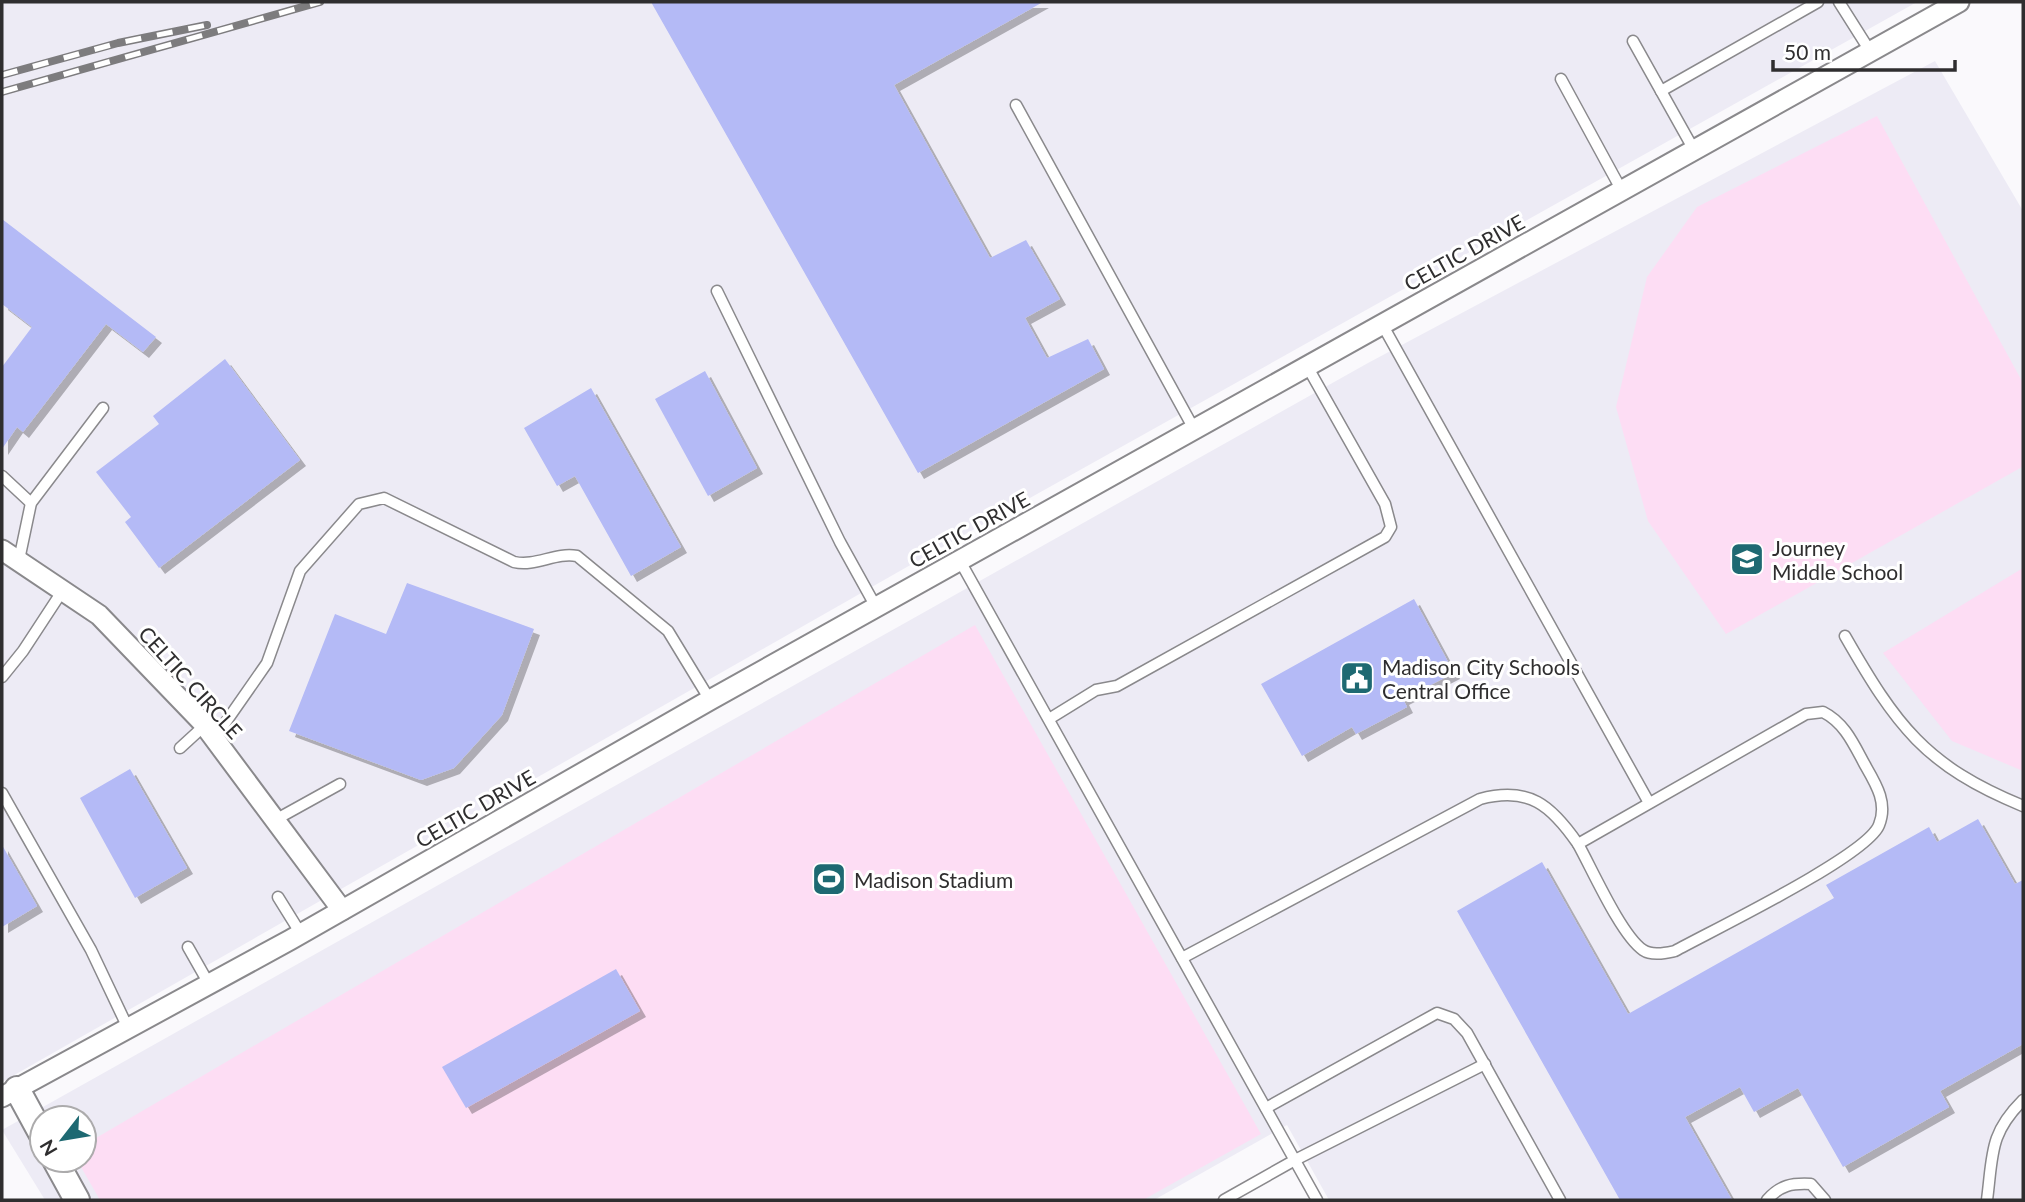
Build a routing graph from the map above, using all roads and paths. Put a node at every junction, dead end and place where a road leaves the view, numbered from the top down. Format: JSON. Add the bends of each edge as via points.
{"nodes":[{"id":1,"x":1818,"y":2,"type":"edge"},
{"id":2,"x":1839,"y":2,"type":"edge"},
{"id":3,"x":1959,"y":2,"type":"edge"},
{"id":4,"x":1633,"y":41,"type":"dead end"},
{"id":5,"x":1870,"y":51,"type":"junction"},
{"id":6,"x":1561,"y":79,"type":"dead end"},
{"id":7,"x":1661,"y":91,"type":"junction"},
{"id":8,"x":1016,"y":105,"type":"dead end"},
{"id":9,"x":1694,"y":150,"type":"junction"},
{"id":10,"x":1622,"y":191,"type":"junction"},
{"id":11,"x":718,"y":291,"type":"dead end"},
{"id":12,"x":1382,"y":324,"type":"junction"},
{"id":13,"x":1307,"y":366,"type":"junction"},
{"id":14,"x":103,"y":408,"type":"dead end"},
{"id":15,"x":1194,"y":429,"type":"junction"},
{"id":16,"x":2,"y":476,"type":"edge"},
{"id":17,"x":31,"y":503,"type":"junction"},
{"id":18,"x":10,"y":555,"type":"edge"},
{"id":19,"x":960,"y":561,"type":"junction"},
{"id":20,"x":63,"y":590,"type":"junction"},
{"id":21,"x":876,"y":607,"type":"junction"},
{"id":22,"x":1845,"y":636,"type":"dead end"},
{"id":23,"x":2,"y":677,"type":"edge"},
{"id":24,"x":710,"y":700,"type":"junction"},
{"id":25,"x":1049,"y":719,"type":"junction"},
{"id":26,"x":209,"y":733,"type":"junction"},
{"id":27,"x":180,"y":748,"type":"dead end"},
{"id":28,"x":340,"y":784,"type":"dead end"},
{"id":29,"x":2,"y":793,"type":"edge"},
{"id":30,"x":1648,"y":801,"type":"junction"},
{"id":31,"x":2023,"y":806,"type":"edge"},
{"id":32,"x":275,"y":820,"type":"junction"},
{"id":33,"x":1578,"y":844,"type":"junction"},
{"id":34,"x":278,"y":897,"type":"dead end"},
{"id":35,"x":342,"y":910,"type":"junction"},
{"id":36,"x":301,"y":934,"type":"junction"},
{"id":37,"x":188,"y":947,"type":"dead end"},
{"id":38,"x":1182,"y":958,"type":"junction"},
{"id":39,"x":209,"y":984,"type":"junction"},
{"id":40,"x":128,"y":1028,"type":"junction"},
{"id":41,"x":1485,"y":1064,"type":"junction"},
{"id":42,"x":9,"y":1093,"type":"edge"},
{"id":43,"x":2023,"y":1100,"type":"edge"},
{"id":44,"x":1266,"y":1108,"type":"junction"},
{"id":45,"x":28,"y":1117,"type":"edge"},
{"id":46,"x":1295,"y":1160,"type":"junction"},
{"id":47,"x":63,"y":1174,"type":"edge"},
{"id":48,"x":77,"y":1200,"type":"edge"},
{"id":49,"x":1224,"y":1200,"type":"edge"},
{"id":50,"x":1317,"y":1200,"type":"edge"},
{"id":51,"x":1560,"y":1200,"type":"edge"},
{"id":52,"x":1767,"y":1200,"type":"edge"},
{"id":53,"x":1825,"y":1200,"type":"edge"},
{"id":54,"x":1987,"y":1200,"type":"edge"}],
"edges":[{"from":1,"to":7,"type":"lane"},
{"from":2,"to":5,"type":"lane"},
{"from":3,"to":5,"type":"street","name":"CELTIC DRIVE"},
{"from":4,"to":7,"type":"lane"},
{"from":5,"to":9,"type":"street","name":"CELTIC DRIVE"},
{"from":6,"to":10,"type":"lane"},
{"from":7,"to":9,"type":"lane"},
{"from":8,"to":15,"type":"lane"},
{"from":9,"to":10,"type":"street","name":"CELTIC DRIVE"},
{"from":10,"to":12,"type":"street","name":"CELTIC DRIVE"},
{"from":11,"to":21,"type":"lane"},
{"from":12,"to":13,"type":"street","name":"CELTIC DRIVE"},
{"from":12,"to":30,"type":"lane"},
{"from":13,"to":15,"type":"street","name":"CELTIC DRIVE"},
{"from":13,"to":25,"type":"lane","via":[[1385,504],[1391,527],[1385,537]]},
{"from":14,"to":17,"type":"lane"},
{"from":15,"to":19,"type":"street","name":"CELTIC DRIVE"},
{"from":16,"to":17,"type":"lane"},
{"from":17,"to":18,"type":"lane"},
{"from":18,"to":20,"type":"street","name":"CELTIC CIRCLE"},
{"from":19,"to":21,"type":"street","name":"CELTIC DRIVE"},
{"from":19,"to":25,"type":"lane"},
{"from":20,"to":23,"type":"lane"},
{"from":20,"to":26,"type":"street","name":"CELTIC CIRCLE","via":[[99,615]]},
{"from":21,"to":24,"type":"street","name":"CELTIC DRIVE"},
{"from":22,"to":31,"type":"lane","via":[[1905,730],[1945,766]]},
{"from":24,"to":26,"type":"lane","via":[[668,631],[577,556],[564,554],[527,565],[514,562],[384,498],[359,504],[300,570],[267,663]]},
{"from":24,"to":35,"type":"street","name":"CELTIC DRIVE"},
{"from":25,"to":38,"type":"lane"},
{"from":26,"to":27,"type":"lane"},
{"from":26,"to":32,"type":"street","name":"CELTIC CIRCLE"},
{"from":28,"to":32,"type":"lane"},
{"from":29,"to":40,"type":"lane","via":[[91,950]]},
{"from":30,"to":33,"type":"lane"},
{"from":30,"to":33,"type":"lane","via":[[1806,714],[1823,712],[1837,719],[1850,738],[1878,788],[1883,807],[1878,827],[1850,853],[1675,951],[1659,954],[1645,951],[1630,938]]},
{"from":32,"to":35,"type":"street","name":"CELTIC CIRCLE"},
{"from":33,"to":38,"type":"lane","via":[[1560,817],[1545,805],[1503,793],[1492,796]]},
{"from":34,"to":36,"type":"lane"},
{"from":35,"to":36,"type":"street","name":"CELTIC DRIVE"},
{"from":36,"to":39,"type":"street","name":"CELTIC DRIVE"},
{"from":37,"to":39,"type":"lane"},
{"from":38,"to":44,"type":"lane"},
{"from":39,"to":40,"type":"street","name":"CELTIC DRIVE"},
{"from":40,"to":42,"type":"street","name":"CELTIC DRIVE"},
{"from":41,"to":44,"type":"lane","via":[[1454,1019],[1437,1013]]},
{"from":41,"to":46,"type":"lane"},
{"from":41,"to":51,"type":"lane"},
{"from":42,"to":45,"type":"street"},
{"from":43,"to":54,"type":"lane","via":[[2004,1119],[1994,1140]]},
{"from":44,"to":46,"type":"lane"},
{"from":46,"to":49,"type":"lane"},
{"from":46,"to":50,"type":"lane"},
{"from":47,"to":48,"type":"street"},
{"from":52,"to":53,"type":"lane","via":[[1793,1183],[1811,1184]]}]}
